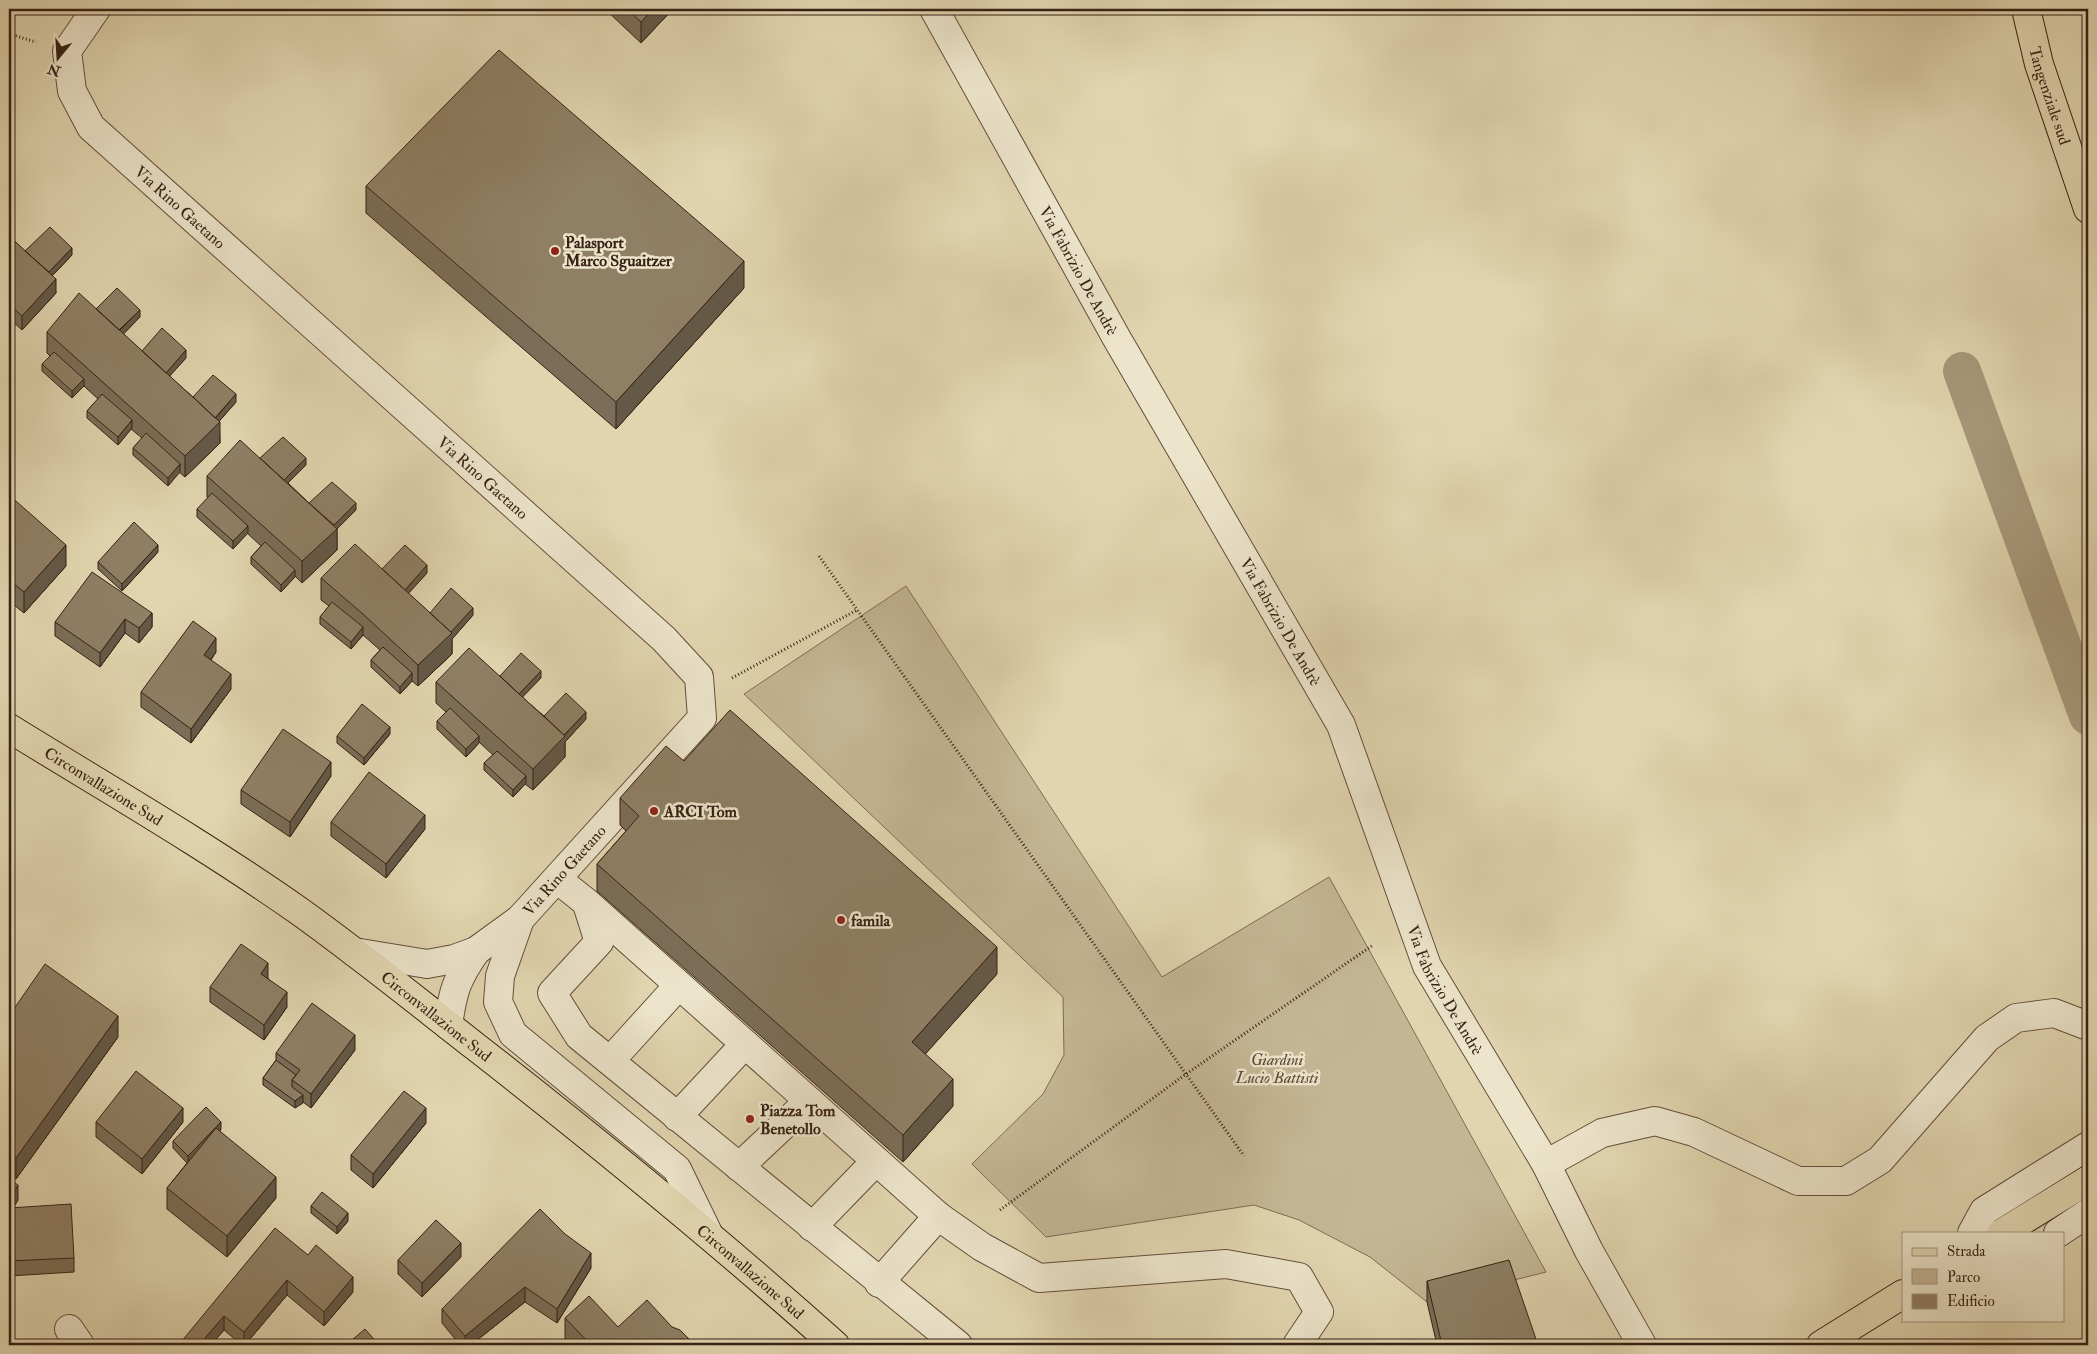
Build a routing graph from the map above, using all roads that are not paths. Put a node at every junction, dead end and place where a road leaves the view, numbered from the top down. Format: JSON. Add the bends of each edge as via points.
{"nodes":[{"id":1,"x":96,"y":9,"type":"edge"},
{"id":2,"x":934,"y":9,"type":"edge"},
{"id":3,"x":2026,"y":9,"type":"edge"},
{"id":4,"x":2088,"y":209,"type":"edge"},
{"id":5,"x":9,"y":728,"type":"edge"},
{"id":6,"x":557,"y":879,"type":"junction"},
{"id":7,"x":586,"y":902,"type":"junction"},
{"id":8,"x":520,"y":919,"type":"junction"},
{"id":9,"x":476,"y":951,"type":"junction"},
{"id":10,"x":354,"y":952,"type":"junction"},
{"id":11,"x":679,"y":985,"type":"junction"},
{"id":12,"x":448,"y":1025,"type":"junction"},
{"id":13,"x":2088,"y":1026,"type":"edge"},
{"id":14,"x":745,"y":1044,"type":"junction"},
{"id":15,"x":610,"y":1061,"type":"junction"},
{"id":16,"x":809,"y":1101,"type":"junction"},
{"id":17,"x":677,"y":1117,"type":"junction"},
{"id":18,"x":2088,"y":1146,"type":"edge"},
{"id":19,"x":876,"y":1161,"type":"junction"},
{"id":20,"x":1546,"y":1164,"type":"junction"},
{"id":21,"x":738,"y":1167,"type":"junction"},
{"id":22,"x":2088,"y":1180,"type":"edge"},
{"id":23,"x":2088,"y":1213,"type":"edge"},
{"id":24,"x":938,"y":1216,"type":"junction"},
{"id":25,"x":812,"y":1227,"type":"junction"},
{"id":26,"x":1973,"y":1232,"type":"edge"},
{"id":27,"x":2004,"y":1232,"type":"edge"},
{"id":28,"x":2060,"y":1232,"type":"edge"},
{"id":29,"x":709,"y":1235,"type":"junction"},
{"id":30,"x":879,"y":1283,"type":"junction"},
{"id":31,"x":1902,"y":1295,"type":"edge"},
{"id":32,"x":835,"y":1345,"type":"edge"},
{"id":33,"x":958,"y":1345,"type":"edge"},
{"id":34,"x":1297,"y":1345,"type":"edge"},
{"id":35,"x":1642,"y":1345,"type":"edge"},
{"id":36,"x":1821,"y":1345,"type":"edge"}],
"edges":[{"from":1,"to":6,"type":"street","name":"Via Rino Gaetano","via":[[67,51],[72,91],[91,128],[664,639],[699,677],[702,718]]},
{"from":2,"to":20,"type":"street","name":"Via Fabrizio De Andrè","via":[[1116,337],[1341,725],[1427,966]]},
{"from":3,"to":4,"type":"main road","name":"Tangenziale sud","via":[[2039,64]]},
{"from":5,"to":10,"type":"main road","name":"Circonvallazione Sud","via":[[174,828]]},
{"from":6,"to":7,"type":"street"},
{"from":6,"to":8,"type":"street","name":"Via Rino Gaetano"},
{"from":7,"to":11,"type":"street"},
{"from":7,"to":15,"type":"street","via":[[599,942],[552,993],[579,1036]]},
{"from":8,"to":9,"type":"street","name":"Via Rino Gaetano"},
{"from":8,"to":29,"type":"street","name":"Via Rino Gaetano","via":[[500,976],[498,1002],[512,1034],[677,1169]]},
{"from":9,"to":10,"type":"street","name":"Via Rino Gaetano","via":[[427,964]]},
{"from":9,"to":12,"type":"street","name":"Via Rino Gaetano","via":[[460,974]]},
{"from":10,"to":12,"type":"main road","name":"Circonvallazione Sud"},
{"from":11,"to":14,"type":"street"},
{"from":11,"to":15,"type":"street"},
{"from":12,"to":29,"type":"main road","name":"Circonvallazione Sud","via":[[612,1153]]},
{"from":13,"to":20,"type":"street","via":[[2054,1013],[2016,1018],[1987,1038],[1880,1160],[1846,1181],[1798,1181],[1694,1132],[1655,1121],[1602,1133]]},
{"from":14,"to":16,"type":"street"},
{"from":14,"to":17,"type":"street"},
{"from":15,"to":17,"type":"street"},
{"from":16,"to":19,"type":"street"},
{"from":16,"to":21,"type":"street"},
{"from":17,"to":21,"type":"street"},
{"from":18,"to":26,"type":"street","via":[[1984,1211]]},
{"from":19,"to":24,"type":"street"},
{"from":19,"to":25,"type":"street"},
{"from":20,"to":35,"type":"street","name":"Via Fabrizio De Andrè","via":[[1589,1251]]},
{"from":21,"to":25,"type":"street"},
{"from":22,"to":27,"type":"main road"},
{"from":23,"to":28,"type":"street"},
{"from":24,"to":30,"type":"street"},
{"from":24,"to":34,"type":"street","via":[[982,1247],[1039,1278],[1226,1264],[1299,1277],[1319,1312]]},
{"from":25,"to":30,"type":"street"},
{"from":29,"to":32,"type":"main road","name":"Circonvallazione Sud"},
{"from":30,"to":33,"type":"street"},
{"from":31,"to":36,"type":"main road"}]}
